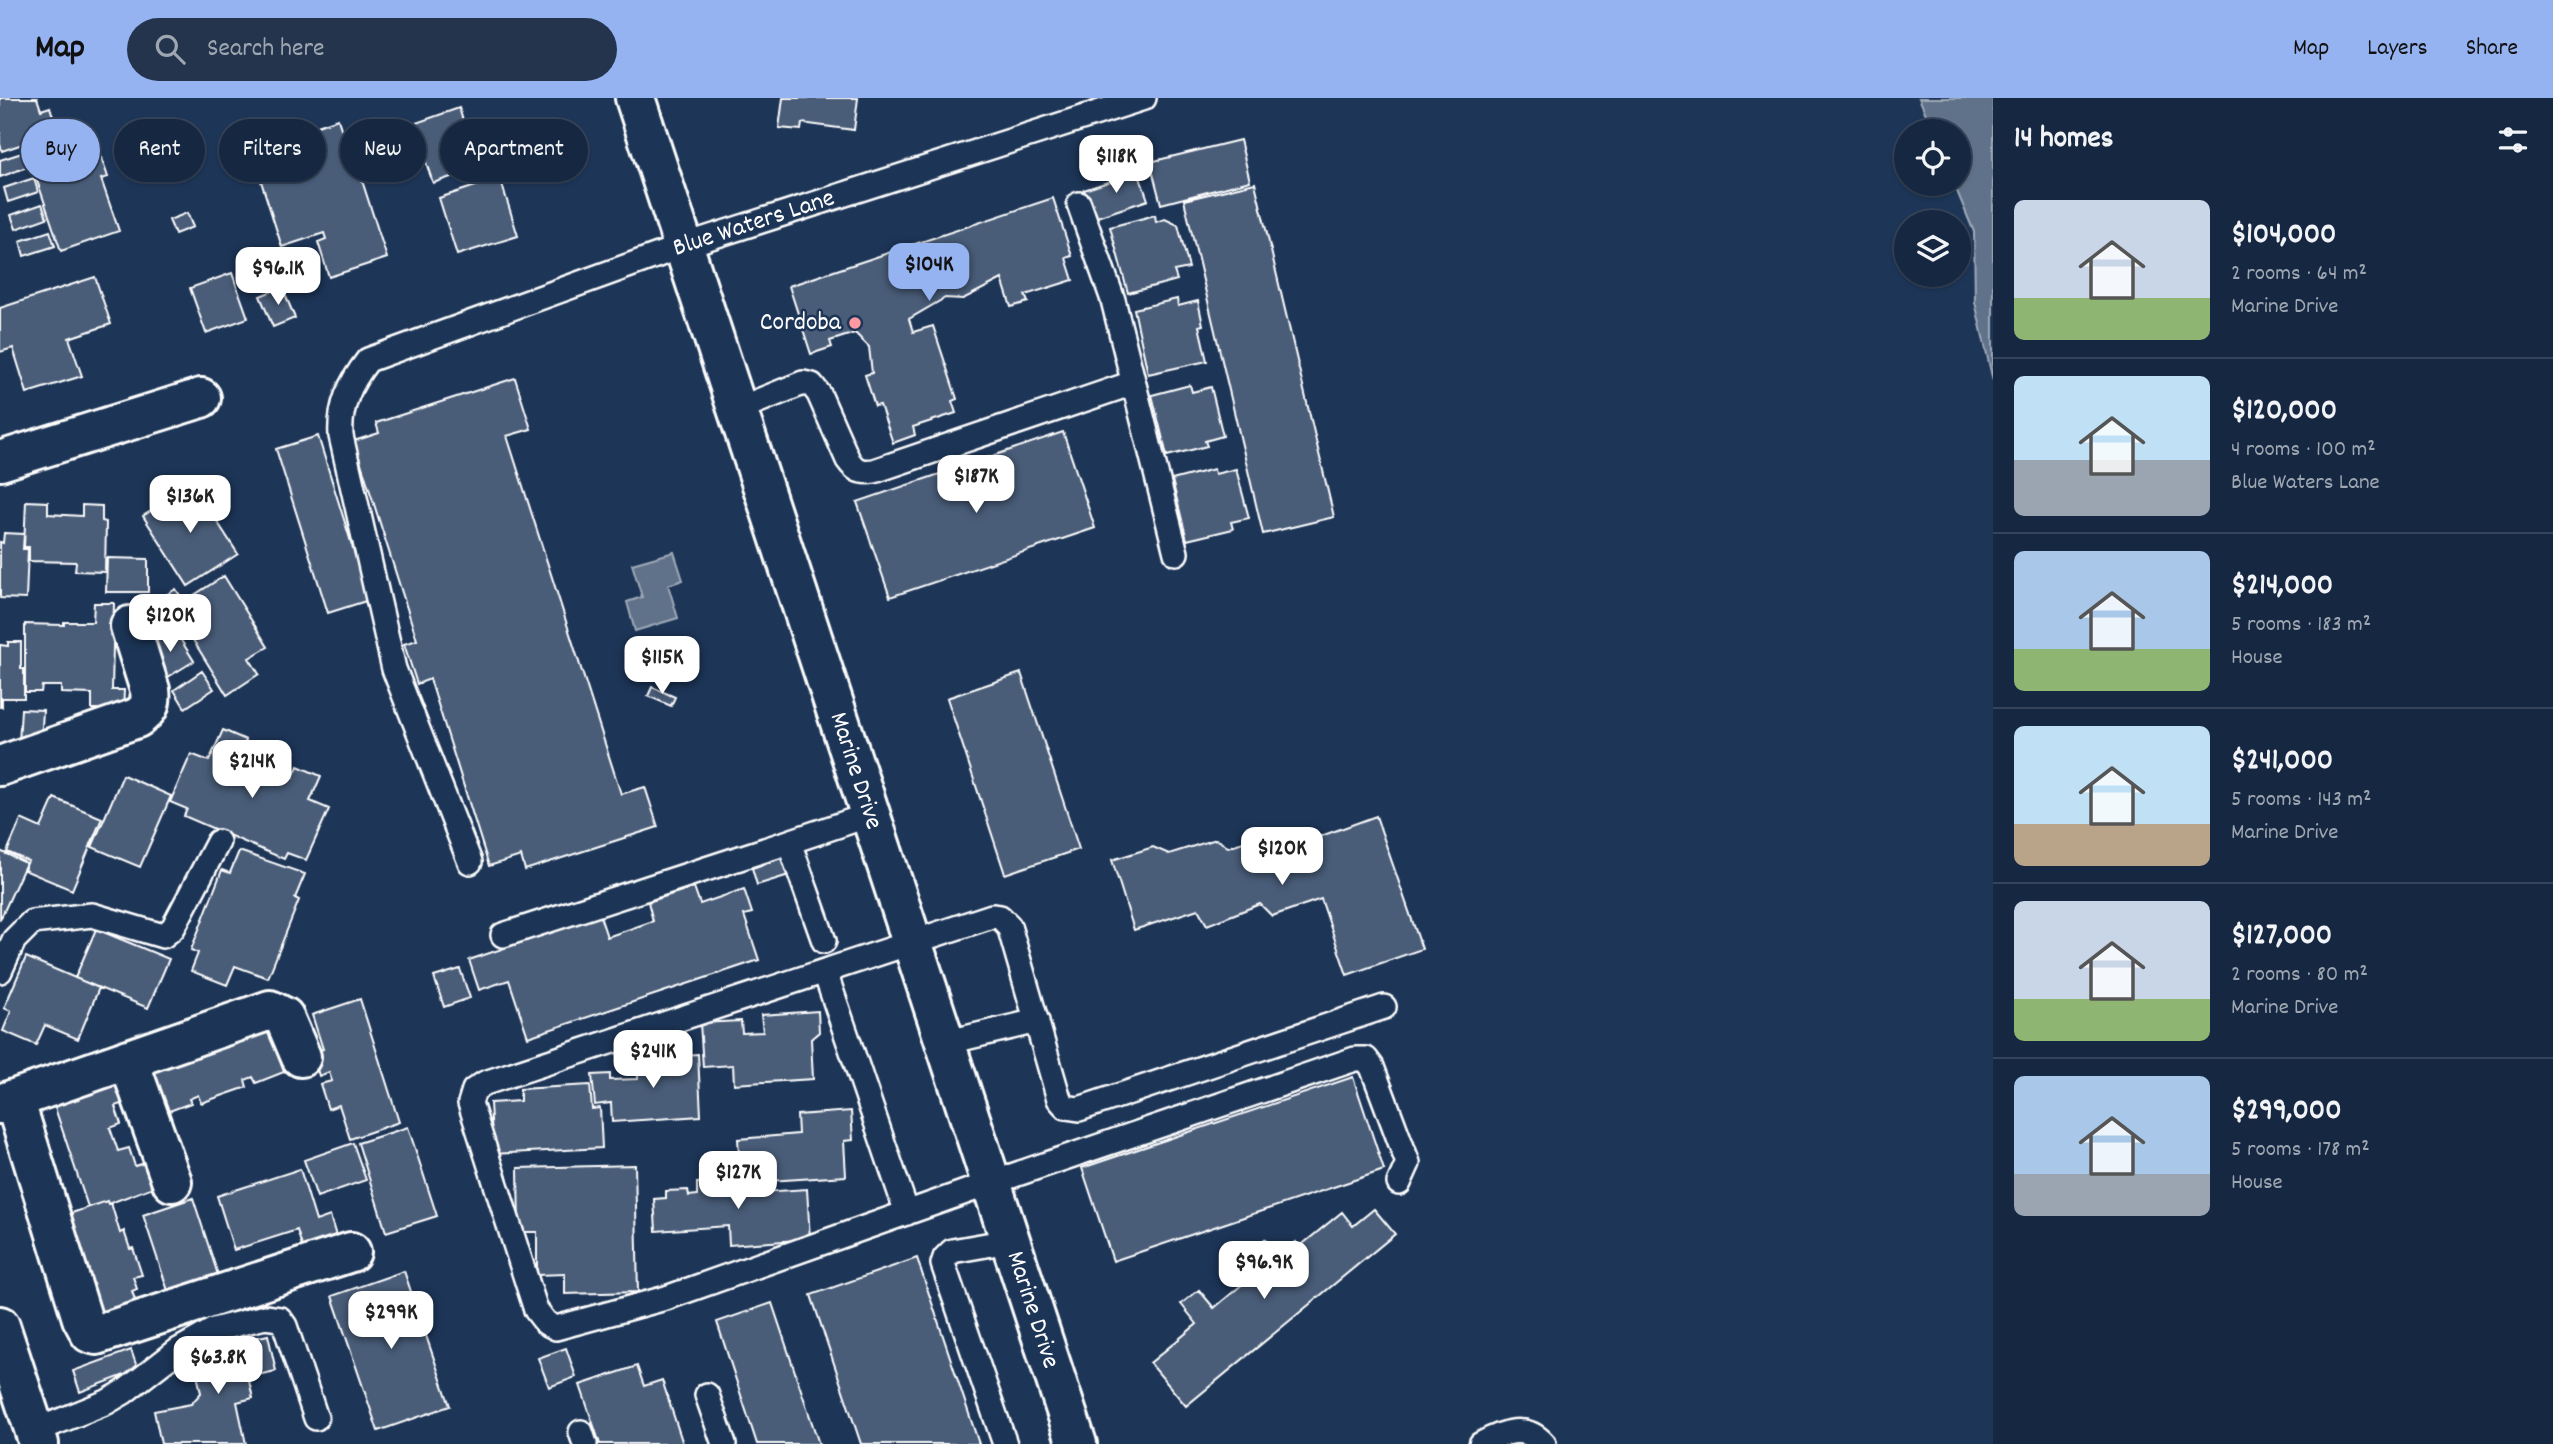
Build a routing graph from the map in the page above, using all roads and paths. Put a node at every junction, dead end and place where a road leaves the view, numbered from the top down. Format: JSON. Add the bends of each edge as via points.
{"nodes":[{"id":1,"x":635,"y":98,"type":"edge"},
{"id":2,"x":1144,"y":98,"type":"edge"},
{"id":3,"x":1079,"y":204,"type":"dead end"},
{"id":4,"x":683,"y":247,"type":"junction"},
{"id":5,"x":1133,"y":383,"type":"junction"},
{"id":6,"x":201,"y":398,"type":"dead end"},
{"id":7,"x":736,"y":410,"type":"junction"},
{"id":8,"x":0,"y":461,"type":"edge"},
{"id":9,"x":1176,"y":553,"type":"dead end"},
{"id":10,"x":130,"y":626,"type":"dead end"},
{"id":11,"x":0,"y":766,"type":"edge"},
{"id":12,"x":869,"y":815,"type":"junction"},
{"id":13,"x":218,"y":842,"type":"dead end"},
{"id":14,"x":789,"y":842,"type":"junction"},
{"id":15,"x":470,"y":862,"type":"dead end"},
{"id":16,"x":503,"y":935,"type":"dead end"},
{"id":17,"x":824,"y":941,"type":"dead end"},
{"id":18,"x":911,"y":943,"type":"junction"},
{"id":19,"x":0,"y":971,"type":"edge"},
{"id":20,"x":825,"y":972,"type":"junction"},
{"id":21,"x":1384,"y":1007,"type":"dead end"},
{"id":22,"x":1037,"y":1021,"type":"junction"},
{"id":23,"x":944,"y":1042,"type":"junction"},
{"id":24,"x":301,"y":1057,"type":"dead end"},
{"id":25,"x":128,"y":1059,"type":"junction"},
{"id":26,"x":7,"y":1102,"type":"edge"},
{"id":27,"x":172,"y":1182,"type":"dead end"},
{"id":28,"x":991,"y":1183,"type":"junction"},
{"id":29,"x":1399,"y":1183,"type":"dead end"},
{"id":30,"x":907,"y":1213,"type":"junction"},
{"id":31,"x":1009,"y":1241,"type":"junction"},
{"id":32,"x":351,"y":1252,"type":"dead end"},
{"id":33,"x":0,"y":1326,"type":"edge"},
{"id":34,"x":707,"y":1395,"type":"dead end"},
{"id":35,"x":316,"y":1418,"type":"dead end"},
{"id":36,"x":37,"y":1438,"type":"edge"},
{"id":37,"x":724,"y":1444,"type":"edge"},
{"id":38,"x":1005,"y":1444,"type":"edge"},
{"id":39,"x":1077,"y":1444,"type":"edge"},
{"id":40,"x":1481,"y":1444,"type":"edge"},
{"id":41,"x":1544,"y":1444,"type":"edge"}],
"edges":[{"from":1,"to":4,"type":"street","name":"Marine Drive"},
{"from":2,"to":4,"type":"lane","name":"Blue Waters Lane"},
{"from":3,"to":5,"type":"lane","via":[[1113,300]]},
{"from":4,"to":7,"type":"street","name":"Marine Drive"},
{"from":4,"to":15,"type":"lane","name":"Blue Waters Lane","via":[[368,360],[345,398],[341,436],[394,669]]},
{"from":5,"to":7,"type":"lane","via":[[863,472],[848,460],[812,385],[803,383]]},
{"from":5,"to":9,"type":"lane"},
{"from":6,"to":8,"type":"street"},
{"from":7,"to":12,"type":"street","name":"Marine Drive"},
{"from":10,"to":11,"type":"street","via":[[150,691],[148,710],[137,718]]},
{"from":12,"to":14,"type":"lane"},
{"from":12,"to":18,"type":"street","name":"Marine Drive"},
{"from":13,"to":19,"type":"lane","via":[[173,928],[163,936],[92,915],[33,922],[14,940]]},
{"from":14,"to":16,"type":"lane"},
{"from":14,"to":17,"type":"lane"},
{"from":18,"to":20,"type":"lane"},
{"from":18,"to":22,"type":"lane","via":[[1000,917],[1009,926]]},
{"from":18,"to":23,"type":"street","name":"Marine Drive"},
{"from":20,"to":30,"type":"lane"},
{"from":20,"to":30,"type":"lane","via":[[474,1090],[470,1103],[536,1310],[550,1326],[563,1327],[666,1298]]},
{"from":21,"to":22,"type":"lane","via":[[1079,1109],[1066,1107],[1059,1099]]},
{"from":22,"to":23,"type":"lane"},
{"from":23,"to":28,"type":"street","name":"Marine Drive"},
{"from":24,"to":25,"type":"street","via":[[284,1017],[270,1010]]},
{"from":25,"to":26,"type":"street"},
{"from":25,"to":27,"type":"street"},
{"from":26,"to":32,"type":"street","via":[[90,1333],[96,1335]]},
{"from":28,"to":29,"type":"lane","via":[[1366,1059],[1408,1163]]},
{"from":28,"to":30,"type":"lane"},
{"from":28,"to":31,"type":"street","name":"Marine Drive"},
{"from":31,"to":38,"type":"lane","via":[[952,1251],[943,1264]]},
{"from":31,"to":39,"type":"street","name":"Marine Drive"},
{"from":33,"to":36,"type":"street"},
{"from":34,"to":37,"type":"lane"},
{"from":35,"to":36,"type":"lane","via":[[285,1326],[280,1319],[265,1317],[214,1330],[177,1351],[124,1392]]},
{"from":40,"to":41,"type":"lane","via":[[1503,1434],[1525,1432],[1535,1434]]}]}
